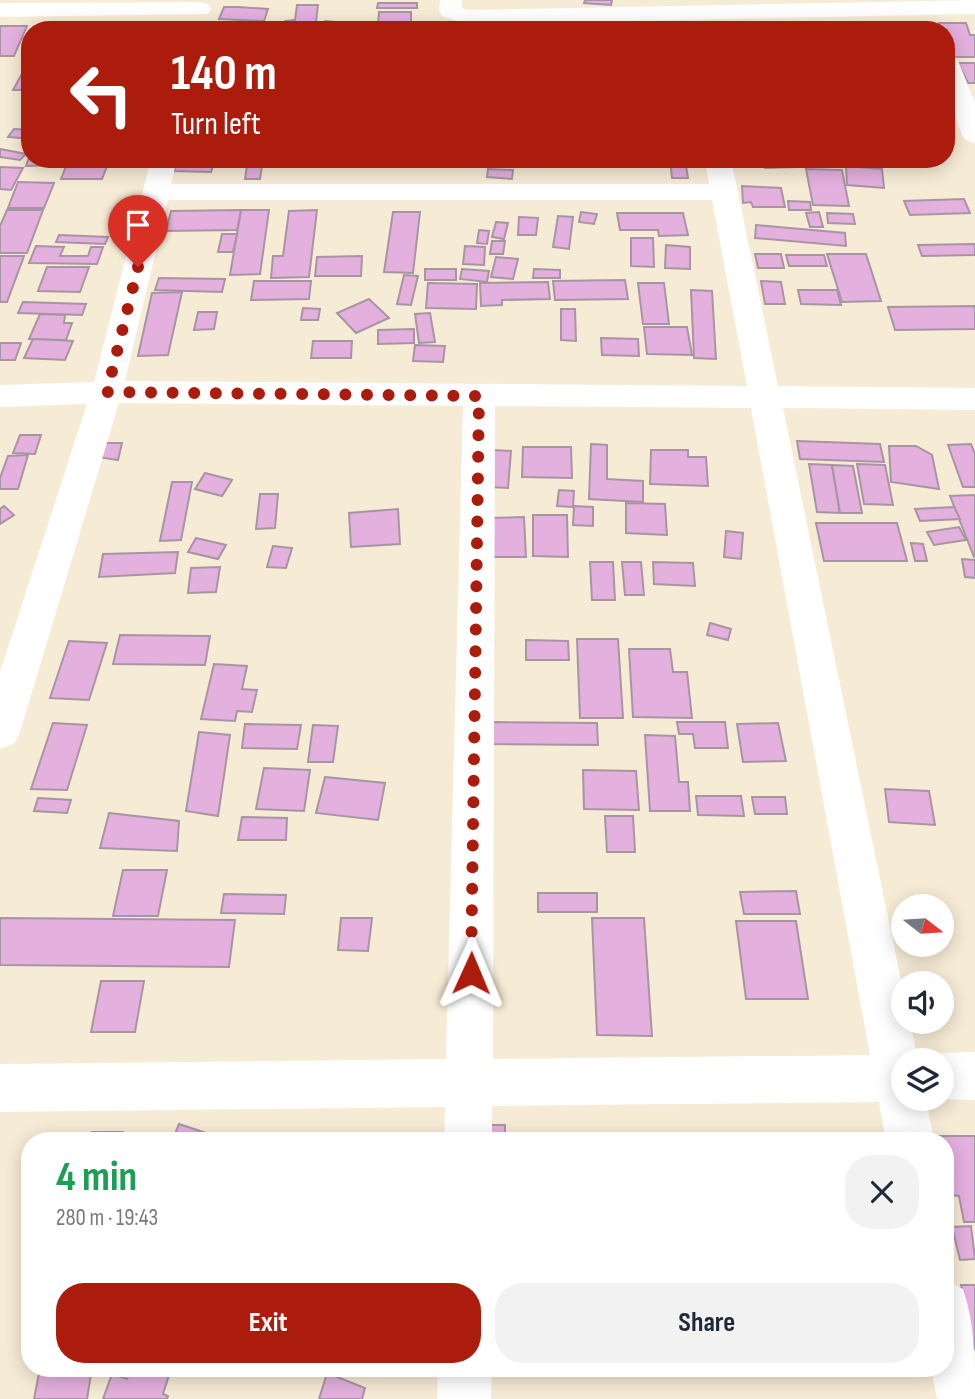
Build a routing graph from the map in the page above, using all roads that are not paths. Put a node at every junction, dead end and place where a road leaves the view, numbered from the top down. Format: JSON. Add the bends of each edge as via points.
{"nodes":[{"id":1,"x":451,"y":0,"type":"edge"},
{"id":2,"x":925,"y":7,"type":"junction"},
{"id":3,"x":975,"y":8,"type":"edge"},
{"id":4,"x":0,"y":10,"type":"edge"},
{"id":5,"x":199,"y":13,"type":"edge"},
{"id":6,"x":691,"y":14,"type":"edge"},
{"id":7,"x":930,"y":21,"type":"edge"},
{"id":8,"x":955,"y":84,"type":"edge"},
{"id":9,"x":975,"y":135,"type":"edge"},
{"id":10,"x":161,"y":168,"type":"edge"},
{"id":11,"x":721,"y":176,"type":"edge"},
{"id":12,"x":156,"y":191,"type":"junction"},
{"id":13,"x":107,"y":392,"type":"junction"},
{"id":14,"x":0,"y":396,"type":"edge"},
{"id":15,"x":479,"y":396,"type":"junction"},
{"id":16,"x":762,"y":398,"type":"junction"},
{"id":17,"x":975,"y":399,"type":"edge"},
{"id":18,"x":7,"y":681,"type":"edge"},
{"id":19,"x":0,"y":732,"type":"edge"},
{"id":20,"x":907,"y":1048,"type":"edge"},
{"id":21,"x":975,"y":1076,"type":"edge"},
{"id":22,"x":954,"y":1077,"type":"edge"},
{"id":23,"x":891,"y":1078,"type":"edge"},
{"id":24,"x":469,"y":1083,"type":"junction"},
{"id":25,"x":0,"y":1088,"type":"edge"},
{"id":26,"x":912,"y":1111,"type":"edge"},
{"id":27,"x":468,"y":1132,"type":"edge"},
{"id":28,"x":911,"y":1132,"type":"edge"},
{"id":29,"x":954,"y":1351,"type":"edge"},
{"id":30,"x":465,"y":1377,"type":"edge"},
{"id":31,"x":464,"y":1399,"type":"edge"},
{"id":32,"x":964,"y":1399,"type":"edge"}],
"edges":[{"from":1,"to":6,"type":"street","via":[[450,11],[465,16]]},
{"from":2,"to":3,"type":"street"},
{"from":2,"to":6,"type":"street"},
{"from":2,"to":7,"type":"street"},
{"from":4,"to":5,"type":"street"},
{"from":8,"to":9,"type":"street"},
{"from":10,"to":12,"type":"street"},
{"from":11,"to":12,"type":"street"},
{"from":11,"to":16,"type":"street"},
{"from":12,"to":13,"type":"street"},
{"from":13,"to":14,"type":"street"},
{"from":13,"to":15,"type":"street"},
{"from":13,"to":18,"type":"street"},
{"from":15,"to":16,"type":"street"},
{"from":15,"to":24,"type":"street"},
{"from":16,"to":17,"type":"street"},
{"from":16,"to":20,"type":"street"},
{"from":18,"to":19,"type":"street"},
{"from":21,"to":22,"type":"street"},
{"from":23,"to":24,"type":"street"},
{"from":24,"to":25,"type":"street"},
{"from":24,"to":27,"type":"street"},
{"from":26,"to":28,"type":"street"},
{"from":29,"to":32,"type":"street"},
{"from":30,"to":31,"type":"street"}]}
